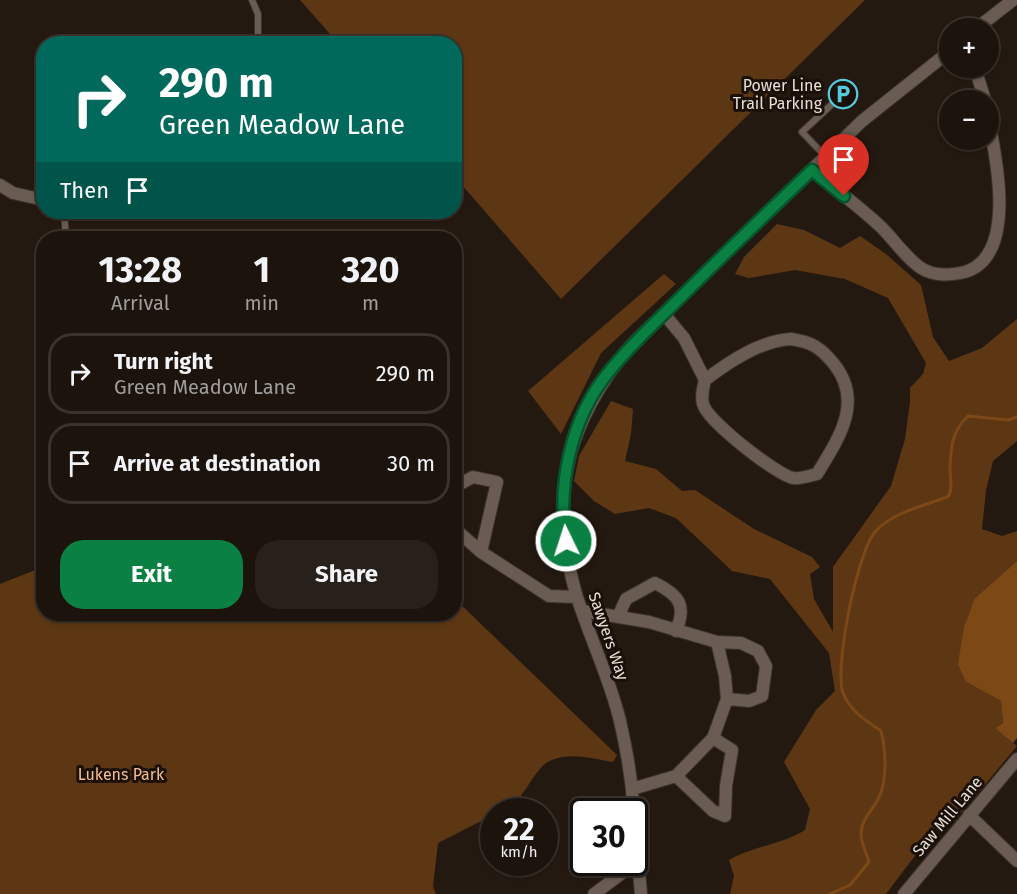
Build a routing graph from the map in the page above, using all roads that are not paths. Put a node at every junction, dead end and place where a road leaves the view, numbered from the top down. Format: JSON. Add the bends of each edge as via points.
{"nodes":[{"id":1,"x":252,"y":0,"type":"edge"},
{"id":2,"x":1013,"y":0,"type":"edge"},
{"id":3,"x":990,"y":18,"type":"edge"},
{"id":4,"x":258,"y":36,"type":"edge"},
{"id":5,"x":939,"y":60,"type":"edge"},
{"id":6,"x":843,"y":94,"type":"dead end"},
{"id":7,"x":995,"y":150,"type":"edge"},
{"id":8,"x":825,"y":156,"type":"junction"},
{"id":9,"x":812,"y":170,"type":"junction"},
{"id":10,"x":0,"y":184,"type":"edge"},
{"id":11,"x":36,"y":198,"type":"edge"},
{"id":12,"x":664,"y":314,"type":"junction"},
{"id":13,"x":705,"y":381,"type":"junction"},
{"id":14,"x":462,"y":483,"type":"edge"},
{"id":15,"x":462,"y":535,"type":"edge"},
{"id":16,"x":481,"y":552,"type":"junction"},
{"id":17,"x":577,"y":597,"type":"junction"},
{"id":18,"x":583,"y":611,"type":"junction"},
{"id":19,"x":618,"y":617,"type":"junction"},
{"id":20,"x":676,"y":631,"type":"junction"},
{"id":21,"x":717,"y":642,"type":"junction"},
{"id":22,"x":726,"y":699,"type":"junction"},
{"id":23,"x":713,"y":738,"type":"junction"},
{"id":24,"x":1017,"y":759,"type":"edge"},
{"id":25,"x":676,"y":776,"type":"junction"},
{"id":26,"x":632,"y":789,"type":"junction"},
{"id":27,"x":633,"y":798,"type":"edge"},
{"id":28,"x":969,"y":815,"type":"junction"},
{"id":29,"x":1017,"y":861,"type":"edge"},
{"id":30,"x":618,"y":876,"type":"edge"},
{"id":31,"x":639,"y":876,"type":"edge"},
{"id":32,"x":594,"y":894,"type":"edge"},
{"id":33,"x":641,"y":894,"type":"edge"},
{"id":34,"x":904,"y":894,"type":"edge"}],
"edges":[{"from":1,"to":4,"type":"lane","via":[[258,14]]},
{"from":2,"to":3,"type":"street"},
{"from":5,"to":8,"type":"street","name":"Sawyers Way","via":[[862,120]]},
{"from":6,"to":8,"type":"lane","via":[[802,132]]},
{"from":7,"to":9,"type":"street","via":[[1006,204],[1000,242],[990,257],[972,270],[953,275],[922,268],[882,228]]},
{"from":8,"to":9,"type":"street","name":"Sawyers Way"},
{"from":9,"to":12,"type":"street","name":"Sawyers Way"},
{"from":10,"to":11,"type":"street","via":[[13,193]]},
{"from":12,"to":13,"type":"street","via":[[684,338]]},
{"from":12,"to":17,"type":"street","name":"Sawyers Way","via":[[606,375],[575,433],[565,477],[563,522]]},
{"from":13,"to":13,"type":"street","via":[[703,405],[710,416],[741,446],[791,478],[817,474],[848,413],[850,399],[841,374],[818,346],[806,341],[778,340],[759,346]]},
{"from":14,"to":16,"type":"street","via":[[473,477],[497,482]]},
{"from":15,"to":16,"type":"street"},
{"from":16,"to":17,"type":"street","via":[[549,596]]},
{"from":17,"to":18,"type":"street","name":"Sawyers Way"},
{"from":18,"to":19,"type":"street"},
{"from":18,"to":26,"type":"street","name":"Sawyers Way","via":[[620,720]]},
{"from":19,"to":20,"type":"street"},
{"from":19,"to":20,"type":"street","via":[[626,599],[655,583],[679,601],[682,616]]},
{"from":20,"to":21,"type":"street"},
{"from":21,"to":22,"type":"street"},
{"from":21,"to":22,"type":"street","via":[[741,643],[758,651],[766,666],[762,696]]},
{"from":22,"to":23,"type":"street"},
{"from":23,"to":25,"type":"street"},
{"from":23,"to":25,"type":"street","via":[[732,750],[726,816],[713,811]]},
{"from":24,"to":28,"type":"street","name":"Saw Mill Lane"},
{"from":25,"to":26,"type":"street"},
{"from":26,"to":27,"type":"street","name":"Sawyers Way"},
{"from":28,"to":29,"type":"street"},
{"from":28,"to":34,"type":"street","name":"Saw Mill Lane"},
{"from":30,"to":32,"type":"street"},
{"from":31,"to":33,"type":"street"}]}
